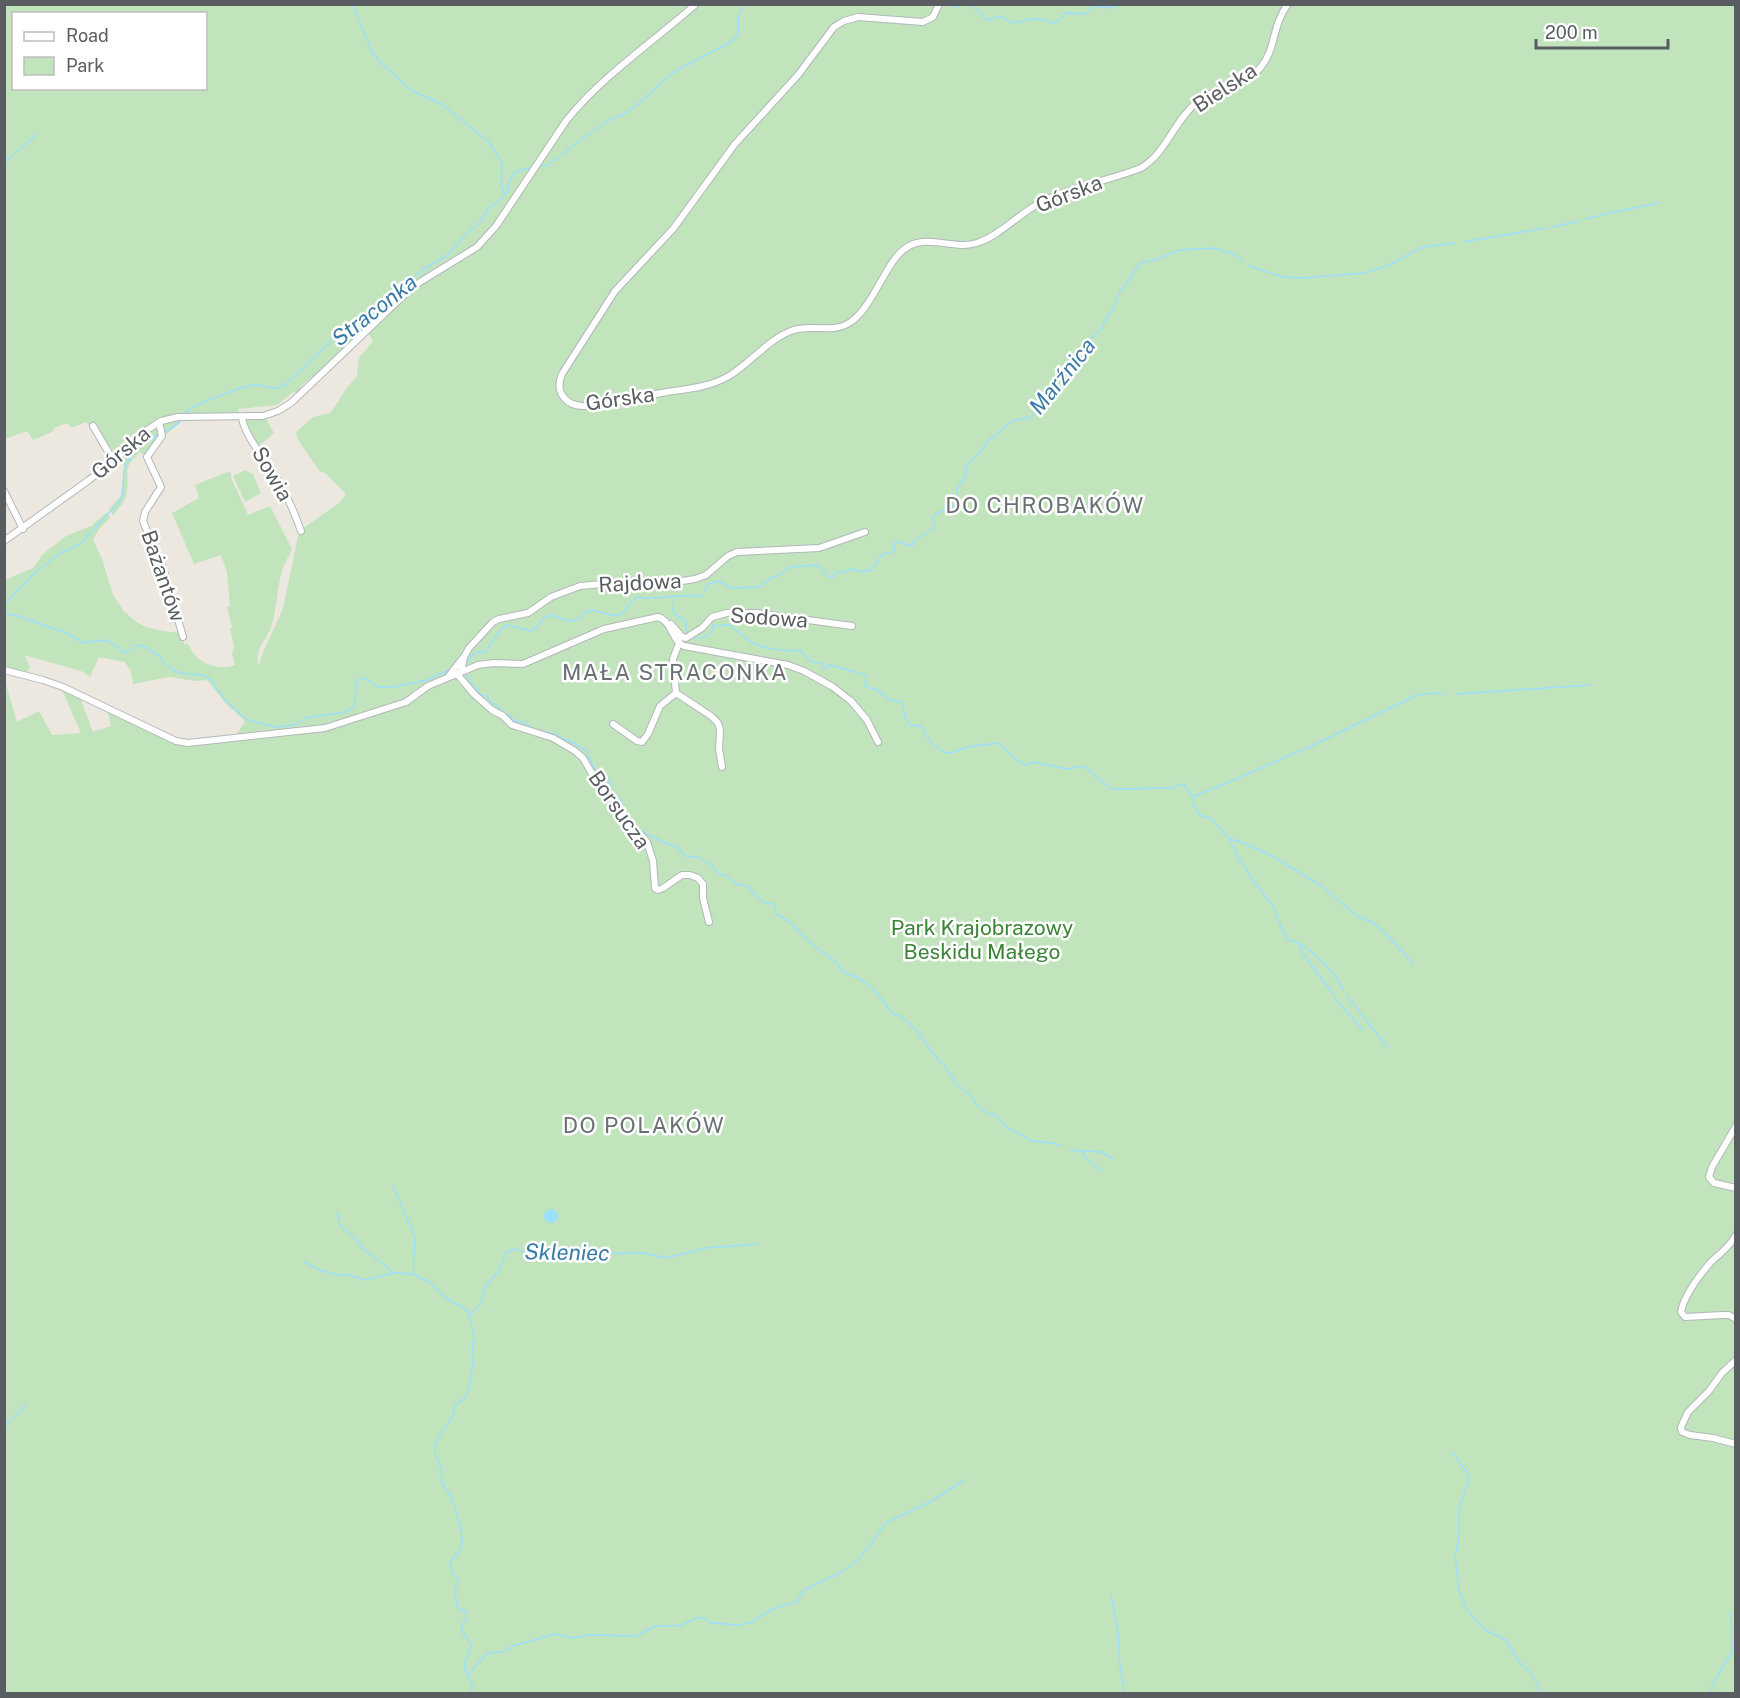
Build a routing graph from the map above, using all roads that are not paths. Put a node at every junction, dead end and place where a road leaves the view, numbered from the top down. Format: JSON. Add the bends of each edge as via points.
{"nodes":[{"id":1,"x":939,"y":4,"type":"edge"},
{"id":2,"x":1288,"y":4,"type":"edge"},
{"id":3,"x":696,"y":5,"type":"edge"},
{"id":4,"x":1114,"y":177,"type":"joint"},
{"id":5,"x":242,"y":417,"type":"junction"},
{"id":6,"x":159,"y":422,"type":"junction"},
{"id":7,"x":93,"y":426,"type":"dead end"},
{"id":8,"x":113,"y":460,"type":"junction"},
{"id":9,"x":4,"y":491,"type":"edge"},
{"id":10,"x":23,"y":529,"type":"junction"},
{"id":11,"x":301,"y":531,"type":"dead end"},
{"id":12,"x":865,"y":532,"type":"dead end"},
{"id":13,"x":4,"y":541,"type":"edge"},
{"id":14,"x":665,"y":620,"type":"junction"},
{"id":15,"x":852,"y":626,"type":"dead end"},
{"id":16,"x":183,"y":637,"type":"dead end"},
{"id":17,"x":679,"y":643,"type":"junction"},
{"id":18,"x":464,"y":659,"type":"junction"},
{"id":19,"x":4,"y":670,"type":"edge"},
{"id":20,"x":460,"y":671,"type":"junction"},
{"id":21,"x":447,"y":677,"type":"junction"},
{"id":22,"x":676,"y":693,"type":"junction"},
{"id":23,"x":612,"y":724,"type":"dead end"},
{"id":24,"x":878,"y":742,"type":"dead end"},
{"id":25,"x":722,"y":767,"type":"dead end"},
{"id":26,"x":710,"y":922,"type":"dead end"},
{"id":27,"x":1736,"y":1126,"type":"edge"},
{"id":28,"x":1736,"y":1188,"type":"edge"},
{"id":29,"x":1735,"y":1235,"type":"edge"},
{"id":30,"x":1736,"y":1319,"type":"edge"},
{"id":31,"x":1736,"y":1360,"type":"edge"},
{"id":32,"x":1736,"y":1444,"type":"edge"}],
"edges":[{"from":1,"to":4,"type":"street","name":"Górska","via":[[926,21],[855,17],[831,31],[798,75],[735,144],[673,229],[610,298],[562,374],[560,388],[566,401],[576,406],[593,405],[719,381],[787,332],[799,328],[838,328],[851,322],[864,309],[896,257],[909,246],[924,242],[975,244],[1039,203]]},
{"from":2,"to":4,"type":"street","name":"Bielska","via":[[1278,20],[1267,58],[1256,72],[1199,100],[1151,161]]},
{"from":3,"to":5,"type":"street","name":"Górska","via":[[588,96],[477,247],[405,294],[287,406],[263,416]]},
{"from":5,"to":6,"type":"street","name":"Górska","via":[[188,416]]},
{"from":5,"to":11,"type":"street","name":"Sowia","via":[[281,484]]},
{"from":6,"to":8,"type":"street","name":"Górska"},
{"from":6,"to":16,"type":"street","name":"Bażantów","via":[[162,433],[147,457],[161,487],[143,520],[165,574]]},
{"from":7,"to":8,"type":"street"},
{"from":8,"to":10,"type":"street","name":"Górska"},
{"from":9,"to":10,"type":"street"},
{"from":10,"to":13,"type":"street","name":"Górska"},
{"from":12,"to":18,"type":"street","name":"Rajdowa","via":[[819,548],[737,552],[706,575],[688,581],[630,586],[596,584],[571,589],[528,613],[499,619],[475,640]]},
{"from":14,"to":15,"type":"street","name":"Sodowa","via":[[687,638],[714,616],[740,612]]},
{"from":14,"to":17,"type":"street"},
{"from":14,"to":20,"type":"street","via":[[654,617],[604,628],[523,664],[485,663]]},
{"from":17,"to":22,"type":"street","via":[[673,659]]},
{"from":17,"to":24,"type":"street","via":[[804,671],[851,701]]},
{"from":18,"to":20,"type":"street","name":"Rajdowa"},
{"from":18,"to":21,"type":"street","name":"Rajdowa"},
{"from":19,"to":21,"type":"street","via":[[63,687],[176,741],[188,743],[325,728],[406,702]]},
{"from":20,"to":21,"type":"street"},
{"from":20,"to":26,"type":"street","name":"Borsucza","via":[[474,694],[512,725],[553,738],[583,758],[629,828],[647,842],[655,888],[663,888],[682,875],[698,878],[703,884]]},
{"from":22,"to":23,"type":"street","via":[[660,706],[642,742]]},
{"from":22,"to":25,"type":"street","via":[[716,720]]},
{"from":27,"to":28,"type":"street","via":[[1709,1177],[1719,1185]]},
{"from":29,"to":30,"type":"street","via":[[1701,1274],[1681,1312],[1691,1318],[1729,1315]]},
{"from":31,"to":32,"type":"street","via":[[1688,1412],[1681,1427],[1690,1436]]}]}
